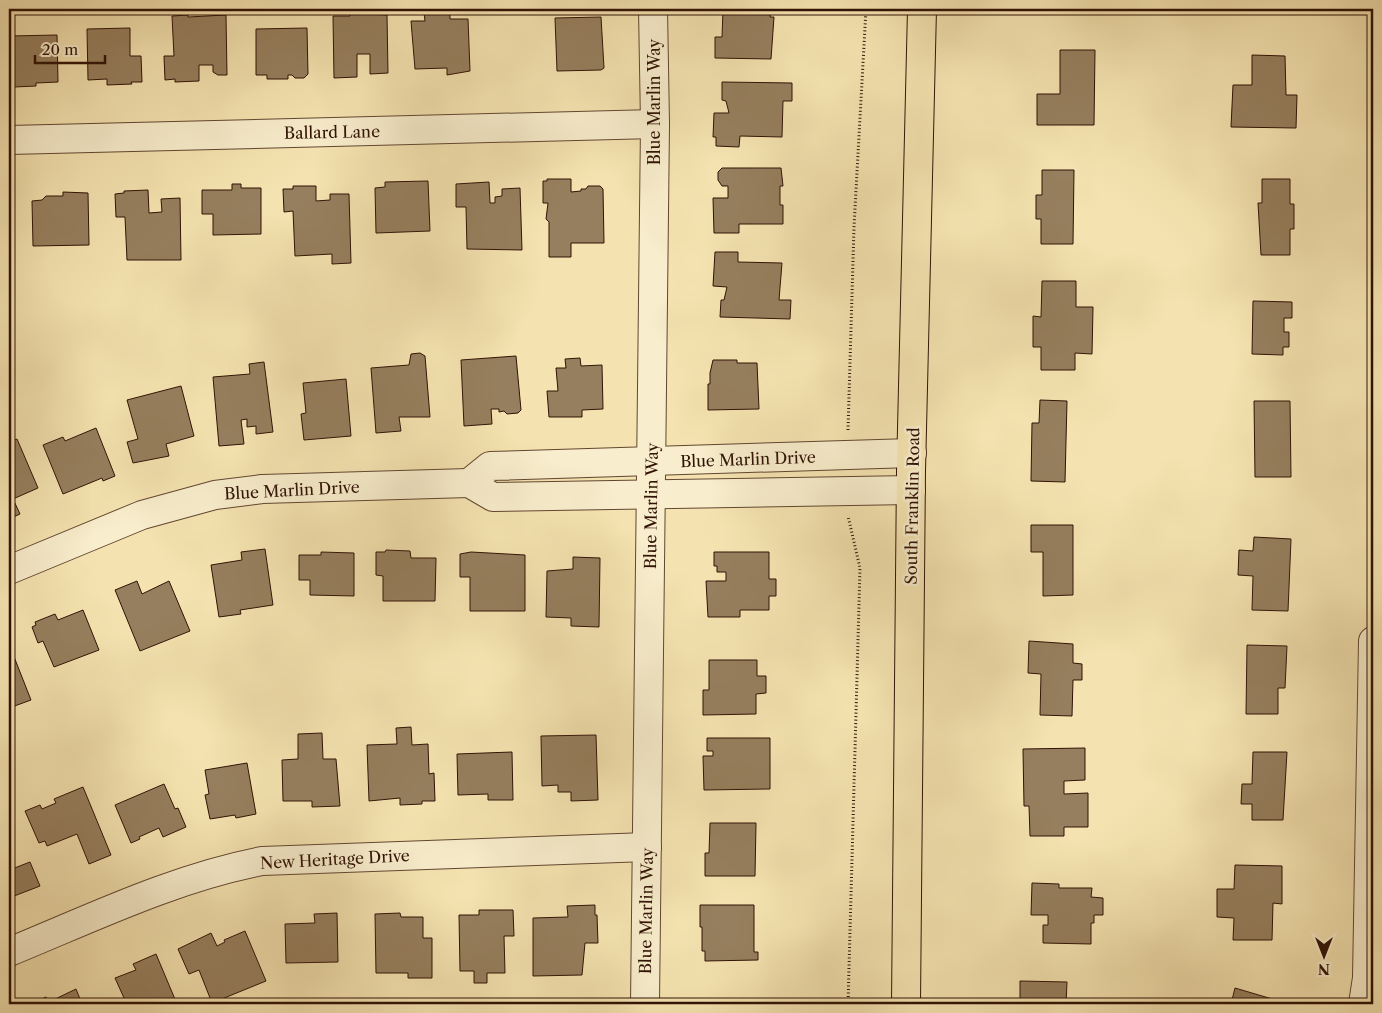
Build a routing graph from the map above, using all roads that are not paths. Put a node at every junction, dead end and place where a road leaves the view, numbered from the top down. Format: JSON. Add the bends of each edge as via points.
{"nodes":[{"id":1,"x":653,"y":9,"type":"edge"},
{"id":2,"x":922,"y":9,"type":"edge"},
{"id":3,"x":655,"y":124,"type":"junction"},
{"id":4,"x":9,"y":140,"type":"edge"},
{"id":5,"x":912,"y":454,"type":"junction"},
{"id":6,"x":651,"y":462,"type":"junction"},
{"id":7,"x":469,"y":483,"type":"junction"},
{"id":8,"x":912,"y":490,"type":"junction"},
{"id":9,"x":651,"y":494,"type":"junction"},
{"id":10,"x":9,"y":570,"type":"edge"},
{"id":11,"x":1373,"y":642,"type":"edge"},
{"id":12,"x":647,"y":847,"type":"junction"},
{"id":13,"x":9,"y":952,"type":"edge"},
{"id":14,"x":645,"y":1004,"type":"edge"},
{"id":15,"x":906,"y":1004,"type":"edge"},
{"id":16,"x":1364,"y":1004,"type":"edge"}],
"edges":[{"from":1,"to":3,"type":"street","name":"Blue Marlin Way"},
{"from":2,"to":5,"type":"main road","name":"South Franklin Road"},
{"from":3,"to":4,"type":"street","name":"Ballard Lane"},
{"from":3,"to":6,"type":"street","name":"Blue Marlin Way"},
{"from":5,"to":6,"type":"street","name":"Blue Marlin Drive"},
{"from":5,"to":8,"type":"main road","name":"South Franklin Road"},
{"from":6,"to":7,"type":"street","name":"Blue Marlin Drive","via":[[490,466]]},
{"from":6,"to":9,"type":"street","name":"Blue Marlin Way"},
{"from":7,"to":9,"type":"street","name":"Blue Marlin Drive","via":[[493,497]]},
{"from":7,"to":10,"type":"street","name":"Blue Marlin Drive","via":[[262,489],[215,495],[142,515]]},
{"from":8,"to":9,"type":"street","name":"Blue Marlin Drive"},
{"from":8,"to":15,"type":"main road","name":"South Franklin Road"},
{"from":9,"to":12,"type":"street","name":"Blue Marlin Way"},
{"from":11,"to":16,"type":"street"},
{"from":12,"to":13,"type":"street","name":"New Heritage Drive","via":[[262,861],[181,881]]},
{"from":12,"to":14,"type":"street","name":"Blue Marlin Way"}]}
